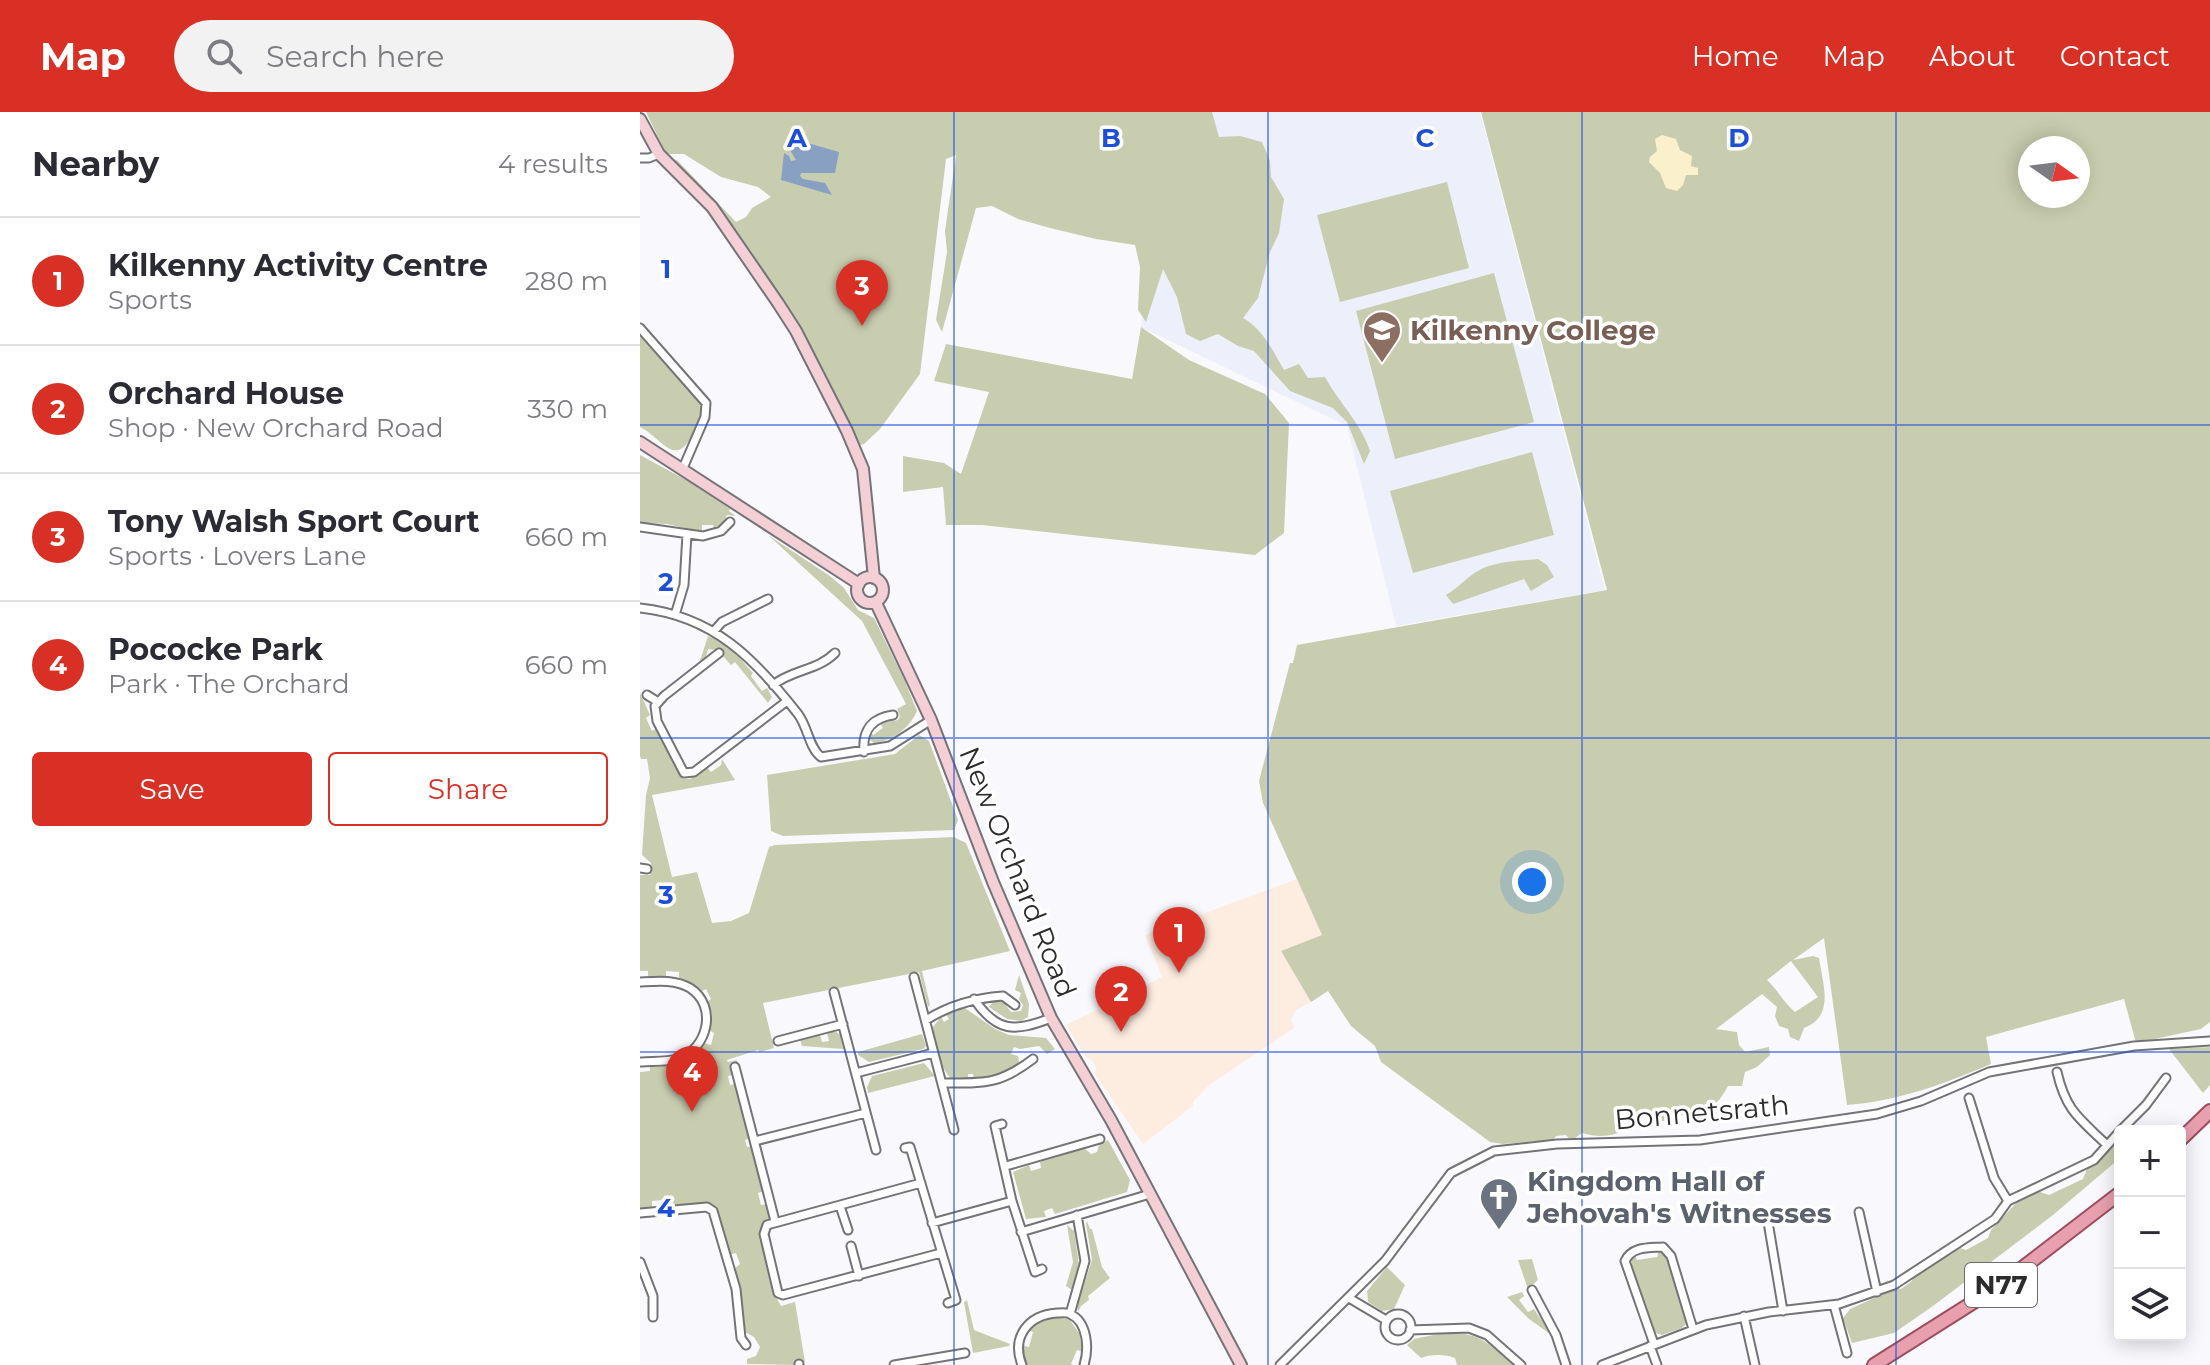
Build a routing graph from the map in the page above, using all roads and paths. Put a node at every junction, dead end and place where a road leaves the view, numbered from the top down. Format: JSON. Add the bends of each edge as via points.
{"nodes":[{"id":1,"x":640,"y":119,"type":"edge"},
{"id":2,"x":659,"y":154,"type":"junction"},
{"id":3,"x":640,"y":158,"type":"edge"},
{"id":4,"x":640,"y":328,"type":"edge"},
{"id":5,"x":640,"y":442,"type":"edge"},
{"id":6,"x":683,"y":468,"type":"junction"},
{"id":7,"x":730,"y":522,"type":"dead end"},
{"id":8,"x":640,"y":527,"type":"edge"},
{"id":9,"x":687,"y":534,"type":"junction"},
{"id":10,"x":874,"y":578,"type":"junction"},
{"id":11,"x":859,"y":584,"type":"junction"},
{"id":12,"x":768,"y":599,"type":"dead end"},
{"id":13,"x":876,"y":603,"type":"junction"},
{"id":14,"x":640,"y":608,"type":"edge"},
{"id":15,"x":675,"y":615,"type":"junction"},
{"id":16,"x":714,"y":631,"type":"junction"},
{"id":17,"x":719,"y":653,"type":"dead end"},
{"id":18,"x":835,"y":653,"type":"dead end"},
{"id":19,"x":773,"y":685,"type":"junction"},
{"id":20,"x":647,"y":695,"type":"dead end"},
{"id":21,"x":787,"y":701,"type":"junction"},
{"id":22,"x":658,"y":702,"type":"junction"},
{"id":23,"x":893,"y":715,"type":"dead end"},
{"id":24,"x":931,"y":720,"type":"junction"},
{"id":25,"x":864,"y":752,"type":"junction"},
{"id":26,"x":914,"y":977,"type":"dead end"},
{"id":27,"x":640,"y":982,"type":"edge"},
{"id":28,"x":834,"y":992,"type":"dead end"},
{"id":29,"x":974,"y":999,"type":"junction"},
{"id":30,"x":1015,"y":1005,"type":"dead end"},
{"id":31,"x":1051,"y":1018,"type":"junction"},
{"id":32,"x":926,"y":1020,"type":"junction"},
{"id":33,"x":843,"y":1024,"type":"junction"},
{"id":34,"x":778,"y":1041,"type":"dead end"},
{"id":35,"x":2210,"y":1041,"type":"edge"},
{"id":36,"x":933,"y":1053,"type":"junction"},
{"id":37,"x":1033,"y":1059,"type":"dead end"},
{"id":38,"x":640,"y":1062,"type":"edge"},
{"id":39,"x":735,"y":1067,"type":"dead end"},
{"id":40,"x":2057,"y":1072,"type":"dead end"},
{"id":41,"x":856,"y":1073,"type":"junction"},
{"id":42,"x":2166,"y":1078,"type":"dead end"},
{"id":43,"x":943,"y":1083,"type":"junction"},
{"id":44,"x":1969,"y":1098,"type":"dead end"},
{"id":45,"x":2210,"y":1111,"type":"edge"},
{"id":46,"x":866,"y":1113,"type":"junction"},
{"id":47,"x":1002,"y":1124,"type":"dead end"},
{"id":48,"x":2126,"y":1125,"type":"edge"},
{"id":49,"x":954,"y":1130,"type":"dead end"},
{"id":50,"x":2186,"y":1134,"type":"edge"},
{"id":51,"x":2114,"y":1137,"type":"edge"},
{"id":52,"x":1100,"y":1139,"type":"dead end"},
{"id":53,"x":755,"y":1141,"type":"junction"},
{"id":54,"x":1089,"y":1142,"type":"junction"},
{"id":55,"x":2107,"y":1145,"type":"junction"},
{"id":56,"x":905,"y":1148,"type":"dead end"},
{"id":57,"x":876,"y":1150,"type":"dead end"},
{"id":58,"x":1094,"y":1152,"type":"dead end"},
{"id":59,"x":1006,"y":1166,"type":"junction"},
{"id":60,"x":921,"y":1183,"type":"junction"},
{"id":61,"x":1150,"y":1194,"type":"junction"},
{"id":62,"x":2115,"y":1197,"type":"edge"},
{"id":63,"x":1012,"y":1201,"type":"junction"},
{"id":64,"x":2008,"y":1201,"type":"junction"},
{"id":65,"x":840,"y":1206,"type":"junction"},
{"id":66,"x":1859,"y":1212,"type":"dead end"},
{"id":67,"x":640,"y":1213,"type":"edge"},
{"id":68,"x":1077,"y":1215,"type":"junction"},
{"id":69,"x":775,"y":1221,"type":"junction"},
{"id":70,"x":1768,"y":1222,"type":"dead end"},
{"id":71,"x":932,"y":1223,"type":"junction"},
{"id":72,"x":848,"y":1230,"type":"dead end"},
{"id":73,"x":1021,"y":1232,"type":"junction"},
{"id":74,"x":851,"y":1246,"type":"dead end"},
{"id":75,"x":941,"y":1253,"type":"junction"},
{"id":76,"x":640,"y":1262,"type":"edge"},
{"id":77,"x":1042,"y":1269,"type":"dead end"},
{"id":78,"x":859,"y":1276,"type":"junction"},
{"id":79,"x":1532,"y":1290,"type":"dead end"},
{"id":80,"x":1877,"y":1292,"type":"junction"},
{"id":81,"x":1349,"y":1298,"type":"junction"},
{"id":82,"x":948,"y":1303,"type":"dead end"},
{"id":83,"x":1834,"y":1305,"type":"junction"},
{"id":84,"x":1783,"y":1311,"type":"junction"},
{"id":85,"x":1070,"y":1314,"type":"junction"},
{"id":86,"x":1744,"y":1316,"type":"junction"},
{"id":87,"x":653,"y":1317,"type":"dead end"},
{"id":88,"x":1386,"y":1320,"type":"junction"},
{"id":89,"x":1693,"y":1329,"type":"junction"},
{"id":90,"x":1410,"y":1330,"type":"junction"},
{"id":91,"x":746,"y":1345,"type":"dead end"},
{"id":92,"x":1652,"y":1345,"type":"junction"},
{"id":93,"x":965,"y":1353,"type":"dead end"},
{"id":94,"x":1847,"y":1353,"type":"dead end"},
{"id":95,"x":938,"y":1362,"type":"edge"},
{"id":96,"x":894,"y":1365,"type":"edge"},
{"id":97,"x":1022,"y":1365,"type":"edge"},
{"id":98,"x":1084,"y":1365,"type":"edge"},
{"id":99,"x":1241,"y":1365,"type":"edge"},
{"id":100,"x":1280,"y":1365,"type":"edge"},
{"id":101,"x":1521,"y":1365,"type":"edge"},
{"id":102,"x":1566,"y":1365,"type":"edge"},
{"id":103,"x":1602,"y":1365,"type":"edge"},
{"id":104,"x":1657,"y":1365,"type":"edge"},
{"id":105,"x":1755,"y":1365,"type":"edge"},
{"id":106,"x":1874,"y":1365,"type":"edge"}],
"edges":[{"from":1,"to":2,"type":"street"},
{"from":2,"to":3,"type":"street"},
{"from":2,"to":10,"type":"street","via":[[712,207],[757,272],[796,331],[847,431],[863,469]]},
{"from":4,"to":6,"type":"street","via":[[706,403]]},
{"from":5,"to":6,"type":"street"},
{"from":6,"to":11,"type":"street"},
{"from":7,"to":9,"type":"street","via":[[716,534]]},
{"from":8,"to":9,"type":"street"},
{"from":9,"to":15,"type":"street","via":[[684,585]]},
{"from":10,"to":11,"type":"street"},
{"from":10,"to":13,"type":"street","via":[[884,590]]},
{"from":11,"to":13,"type":"street","via":[[861,600]]},
{"from":12,"to":16,"type":"street"},
{"from":13,"to":24,"type":"street","name":"New Orchard Road"},
{"from":14,"to":15,"type":"street"},
{"from":15,"to":16,"type":"street"},
{"from":16,"to":19,"type":"street","via":[[743,651]]},
{"from":17,"to":22,"type":"street"},
{"from":18,"to":19,"type":"street","via":[[817,667]]},
{"from":19,"to":21,"type":"street"},
{"from":20,"to":22,"type":"street"},
{"from":21,"to":22,"type":"street","via":[[689,775],[680,770],[657,721]]},
{"from":21,"to":25,"type":"street","via":[[801,717],[818,755]]},
{"from":23,"to":25,"type":"street","via":[[866,729]]},
{"from":24,"to":25,"type":"street","via":[[895,744]]},
{"from":24,"to":31,"type":"street","name":"New Orchard Road"},
{"from":26,"to":32,"type":"street"},
{"from":27,"to":38,"type":"street","via":[[688,987],[705,1006],[707,1018],[706,1031],[691,1052]]},
{"from":28,"to":33,"type":"street"},
{"from":29,"to":30,"type":"street","via":[[1003,996]]},
{"from":29,"to":31,"type":"street","via":[[996,1022],[1012,1028]]},
{"from":29,"to":32,"type":"street"},
{"from":31,"to":61,"type":"street","name":"New Orchard Road"},
{"from":32,"to":36,"type":"street"},
{"from":33,"to":34,"type":"street"},
{"from":33,"to":41,"type":"street"},
{"from":35,"to":81,"type":"street","name":"Bonnetsrath","via":[[2134,1046],[1989,1072],[1877,1114],[1700,1140],[1494,1151],[1451,1173],[1385,1261]]},
{"from":36,"to":41,"type":"street"},
{"from":36,"to":43,"type":"street"},
{"from":37,"to":43,"type":"street","via":[[1007,1077],[977,1084]]},
{"from":39,"to":53,"type":"street"},
{"from":40,"to":55,"type":"street","via":[[2072,1112]]},
{"from":41,"to":46,"type":"street"},
{"from":42,"to":48,"type":"street"},
{"from":43,"to":49,"type":"street"},
{"from":44,"to":64,"type":"street","via":[[1994,1178]]},
{"from":45,"to":50,"type":"main road"},
{"from":46,"to":53,"type":"street"},
{"from":46,"to":57,"type":"street"},
{"from":47,"to":59,"type":"street","via":[[995,1126]]},
{"from":51,"to":55,"type":"street"},
{"from":52,"to":54,"type":"street"},
{"from":53,"to":69,"type":"street"},
{"from":54,"to":58,"type":"street"},
{"from":54,"to":59,"type":"street"},
{"from":55,"to":64,"type":"street","via":[[2094,1160]]},
{"from":56,"to":60,"type":"street","via":[[910,1147]]},
{"from":59,"to":63,"type":"street"},
{"from":60,"to":65,"type":"street"},
{"from":60,"to":71,"type":"street"},
{"from":61,"to":68,"type":"street"},
{"from":61,"to":99,"type":"street","name":"New Orchard Road"},
{"from":62,"to":106,"type":"main road","number":"N77","via":[[1999,1286]]},
{"from":63,"to":71,"type":"street"},
{"from":63,"to":73,"type":"street"},
{"from":64,"to":80,"type":"street","via":[[1995,1219]]},
{"from":65,"to":69,"type":"street"},
{"from":65,"to":72,"type":"street"},
{"from":66,"to":80,"type":"street"},
{"from":67,"to":91,"type":"street","via":[[707,1207],[713,1211]]},
{"from":68,"to":73,"type":"street"},
{"from":68,"to":85,"type":"street","via":[[1085,1261]]},
{"from":69,"to":78,"type":"street","via":[[764,1234],[778,1293]]},
{"from":70,"to":84,"type":"street"},
{"from":71,"to":75,"type":"street"},
{"from":73,"to":77,"type":"street","via":[[1035,1272]]},
{"from":74,"to":78,"type":"street"},
{"from":75,"to":78,"type":"street"},
{"from":75,"to":82,"type":"street","via":[[956,1300]]},
{"from":76,"to":87,"type":"street","via":[[653,1296]]},
{"from":79,"to":102,"type":"street"},
{"from":80,"to":83,"type":"street"},
{"from":81,"to":88,"type":"street"},
{"from":81,"to":100,"type":"street","name":"Bonnetsrath"},
{"from":83,"to":84,"type":"street"},
{"from":83,"to":94,"type":"street"},
{"from":84,"to":86,"type":"street"},
{"from":85,"to":97,"type":"street","via":[[1042,1314],[1029,1322],[1017,1348]]},
{"from":85,"to":98,"type":"street","via":[[1087,1340]]},
{"from":86,"to":89,"type":"street"},
{"from":86,"to":105,"type":"street"},
{"from":88,"to":90,"type":"street","via":[[1401,1314]]},
{"from":88,"to":90,"type":"street","via":[[1386,1333],[1393,1339]]},
{"from":89,"to":92,"type":"street"},
{"from":89,"to":92,"type":"street","via":[[1671,1256],[1663,1247],[1642,1248],[1625,1261]]},
{"from":90,"to":101,"type":"street","via":[[1469,1328],[1487,1335]]},
{"from":92,"to":103,"type":"street"},
{"from":92,"to":104,"type":"street"},
{"from":93,"to":95,"type":"street"},
{"from":95,"to":96,"type":"street"}]}
